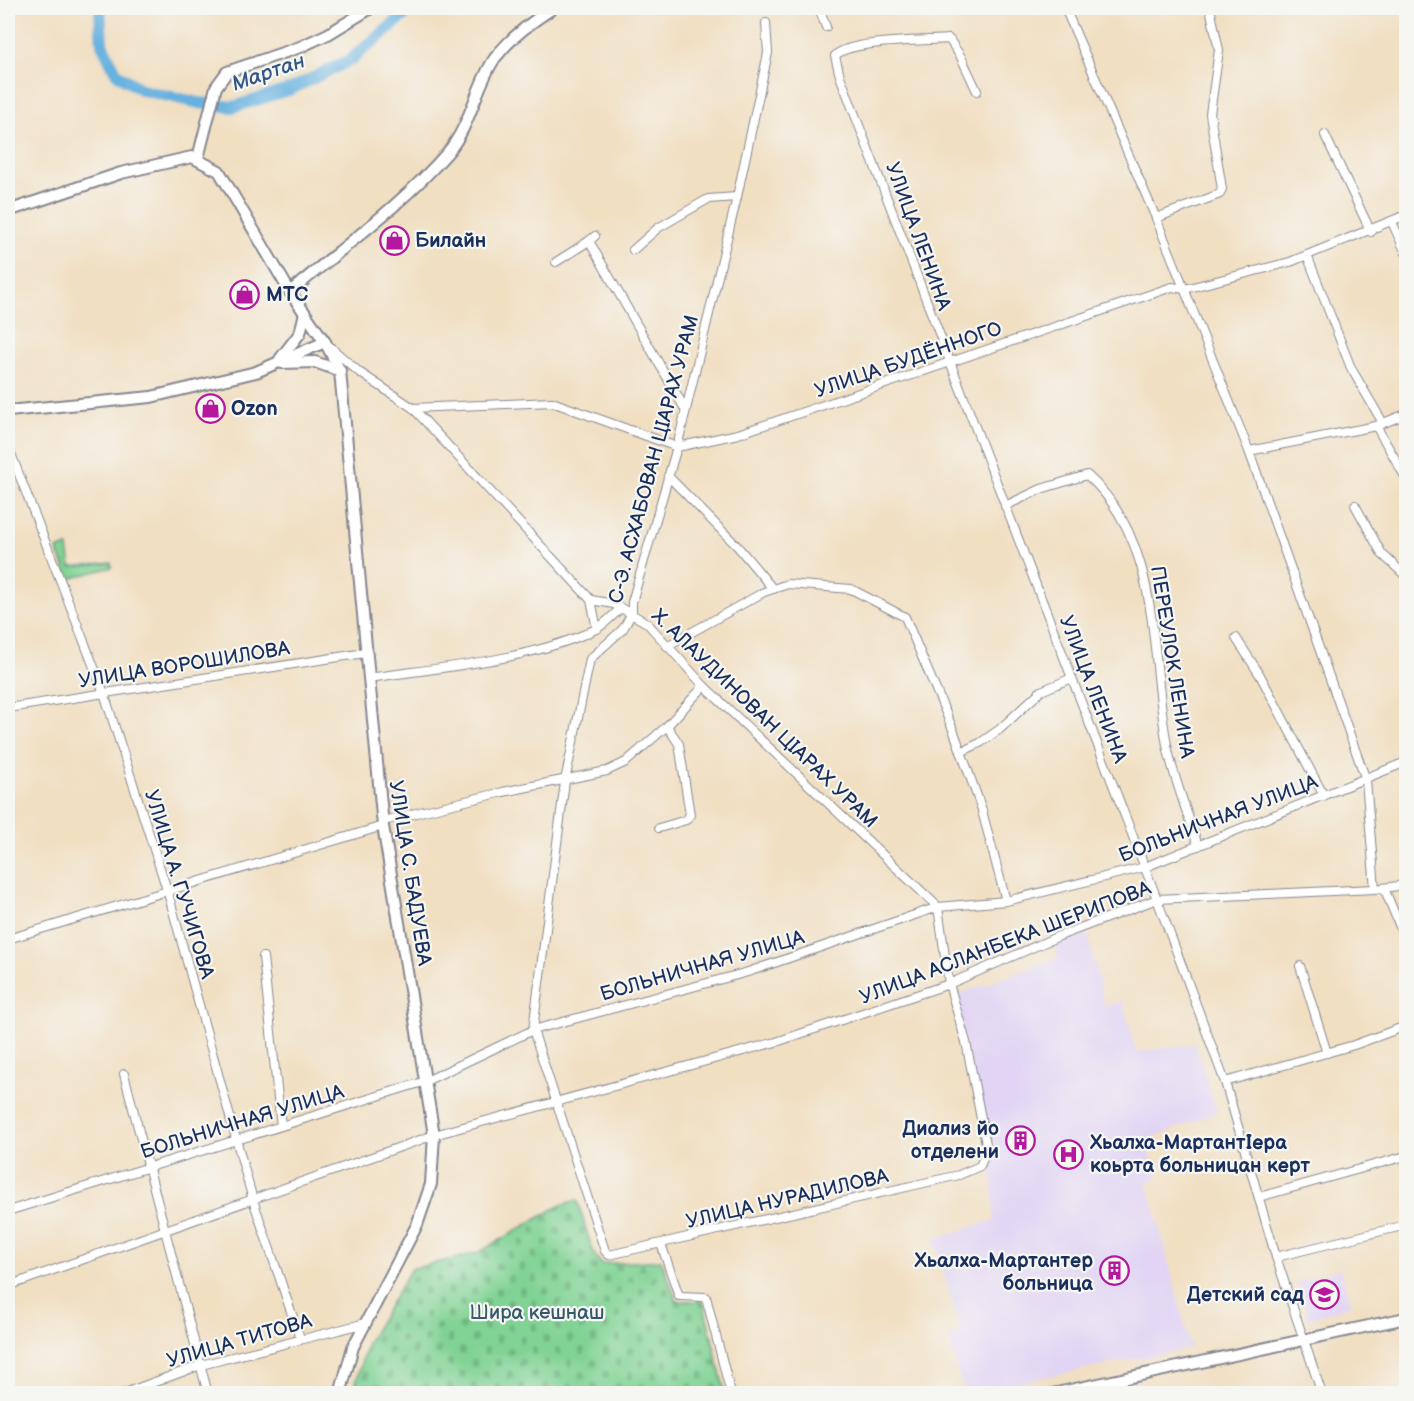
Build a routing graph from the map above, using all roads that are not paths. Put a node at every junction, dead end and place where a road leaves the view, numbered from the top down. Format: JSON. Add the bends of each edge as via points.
{"nodes":[{"id":1,"x":370,"y":8,"type":"edge"},
{"id":2,"x":553,"y":8,"type":"edge"},
{"id":3,"x":819,"y":8,"type":"edge"},
{"id":4,"x":1065,"y":8,"type":"edge"},
{"id":5,"x":1210,"y":8,"type":"edge"},
{"id":6,"x":766,"y":23,"type":"dead end"},
{"id":7,"x":826,"y":27,"type":"dead end"},
{"id":8,"x":977,"y":91,"type":"dead end"},
{"id":9,"x":1325,"y":135,"type":"dead end"},
{"id":10,"x":198,"y":158,"type":"junction"},
{"id":11,"x":736,"y":197,"type":"junction"},
{"id":12,"x":8,"y":211,"type":"edge"},
{"id":13,"x":1407,"y":215,"type":"edge"},
{"id":14,"x":1156,"y":218,"type":"junction"},
{"id":15,"x":1392,"y":222,"type":"junction"},
{"id":16,"x":1371,"y":232,"type":"junction"},
{"id":17,"x":633,"y":250,"type":"dead end"},
{"id":18,"x":1407,"y":253,"type":"edge"},
{"id":19,"x":1307,"y":255,"type":"junction"},
{"id":20,"x":556,"y":262,"type":"dead end"},
{"id":21,"x":1185,"y":289,"type":"junction"},
{"id":22,"x":290,"y":292,"type":"junction"},
{"id":23,"x":305,"y":313,"type":"junction"},
{"id":24,"x":325,"y":342,"type":"junction"},
{"id":25,"x":949,"y":362,"type":"junction"},
{"id":26,"x":276,"y":363,"type":"junction"},
{"id":27,"x":340,"y":371,"type":"junction"},
{"id":28,"x":412,"y":408,"type":"junction"},
{"id":29,"x":685,"y":409,"type":"junction"},
{"id":30,"x":8,"y":411,"type":"edge"},
{"id":31,"x":1407,"y":414,"type":"edge"},
{"id":32,"x":1379,"y":425,"type":"junction"},
{"id":33,"x":8,"y":446,"type":"edge"},
{"id":34,"x":677,"y":447,"type":"junction"},
{"id":35,"x":1249,"y":451,"type":"junction"},
{"id":36,"x":668,"y":476,"type":"junction"},
{"id":37,"x":1407,"y":478,"type":"edge"},
{"id":38,"x":1355,"y":505,"type":"dead end"},
{"id":39,"x":1005,"y":506,"type":"junction"},
{"id":40,"x":1407,"y":576,"type":"edge"},
{"id":41,"x":773,"y":589,"type":"junction"},
{"id":42,"x":591,"y":600,"type":"junction"},
{"id":43,"x":620,"y":609,"type":"junction"},
{"id":44,"x":632,"y":613,"type":"junction"},
{"id":45,"x":597,"y":629,"type":"junction"},
{"id":46,"x":1236,"y":638,"type":"dead end"},
{"id":47,"x":667,"y":646,"type":"junction"},
{"id":48,"x":365,"y":653,"type":"junction"},
{"id":49,"x":368,"y":678,"type":"junction"},
{"id":50,"x":1072,"y":678,"type":"junction"},
{"id":51,"x":704,"y":686,"type":"junction"},
{"id":52,"x":104,"y":693,"type":"junction"},
{"id":53,"x":8,"y":708,"type":"edge"},
{"id":54,"x":667,"y":726,"type":"junction"},
{"id":55,"x":961,"y":752,"type":"junction"},
{"id":56,"x":1407,"y":762,"type":"edge"},
{"id":57,"x":1365,"y":780,"type":"junction"},
{"id":58,"x":565,"y":781,"type":"junction"},
{"id":59,"x":1324,"y":796,"type":"junction"},
{"id":60,"x":383,"y":823,"type":"junction"},
{"id":61,"x":659,"y":828,"type":"dead end"},
{"id":62,"x":1198,"y":846,"type":"junction"},
{"id":63,"x":1145,"y":867,"type":"junction"},
{"id":64,"x":1407,"y":885,"type":"edge"},
{"id":65,"x":1384,"y":888,"type":"junction"},
{"id":66,"x":1375,"y":889,"type":"junction"},
{"id":67,"x":168,"y":893,"type":"junction"},
{"id":68,"x":1157,"y":899,"type":"junction"},
{"id":69,"x":1006,"y":901,"type":"junction"},
{"id":70,"x":938,"y":908,"type":"junction"},
{"id":71,"x":8,"y":939,"type":"edge"},
{"id":72,"x":1407,"y":941,"type":"edge"},
{"id":73,"x":263,"y":957,"type":"dead end"},
{"id":74,"x":1300,"y":966,"type":"dead end"},
{"id":75,"x":949,"y":984,"type":"junction"},
{"id":76,"x":1407,"y":1026,"type":"edge"},
{"id":77,"x":533,"y":1030,"type":"junction"},
{"id":78,"x":1327,"y":1053,"type":"junction"},
{"id":79,"x":124,"y":1074,"type":"dead end"},
{"id":80,"x":426,"y":1081,"type":"junction"},
{"id":81,"x":1225,"y":1082,"type":"junction"},
{"id":82,"x":555,"y":1101,"type":"junction"},
{"id":83,"x":280,"y":1126,"type":"junction"},
{"id":84,"x":434,"y":1135,"type":"junction"},
{"id":85,"x":236,"y":1140,"type":"junction"},
{"id":86,"x":1407,"y":1156,"type":"edge"},
{"id":87,"x":146,"y":1167,"type":"junction"},
{"id":88,"x":1259,"y":1197,"type":"junction"},
{"id":89,"x":253,"y":1200,"type":"junction"},
{"id":90,"x":8,"y":1211,"type":"edge"},
{"id":91,"x":1407,"y":1225,"type":"edge"},
{"id":92,"x":166,"y":1231,"type":"junction"},
{"id":93,"x":662,"y":1244,"type":"junction"},
{"id":94,"x":1276,"y":1257,"type":"junction"},
{"id":95,"x":8,"y":1286,"type":"edge"},
{"id":96,"x":1407,"y":1318,"type":"edge"},
{"id":97,"x":366,"y":1323,"type":"junction"},
{"id":98,"x":300,"y":1338,"type":"junction"},
{"id":99,"x":1304,"y":1341,"type":"junction"},
{"id":100,"x":201,"y":1365,"type":"junction"},
{"id":101,"x":122,"y":1394,"type":"edge"},
{"id":102,"x":208,"y":1394,"type":"edge"},
{"id":103,"x":340,"y":1394,"type":"edge"},
{"id":104,"x":731,"y":1394,"type":"edge"},
{"id":105,"x":1052,"y":1394,"type":"edge"},
{"id":106,"x":1322,"y":1394,"type":"edge"}],
"edges":[{"from":1,"to":10,"type":"main road","via":[[300,47],[227,72],[216,87]]},
{"from":2,"to":22,"type":"main road","via":[[524,26],[494,60],[450,151],[416,185]]},
{"from":3,"to":7,"type":"street"},
{"from":4,"to":14,"type":"street"},
{"from":5,"to":14,"type":"street","via":[[1219,50],[1210,114],[1222,189],[1220,194]]},
{"from":6,"to":11,"type":"street","name":"С-Э. АСХАБОВАН ЦIАРАХ УРАМ","via":[[768,53]]},
{"from":8,"to":25,"type":"street","name":"УЛИЦА ЛЕНИНА","via":[[949,39],[858,46],[835,56]]},
{"from":9,"to":16,"type":"street"},
{"from":10,"to":12,"type":"main road","via":[[121,173]]},
{"from":10,"to":22,"type":"main road","name":"УЛИЦА С. БАДУЕВА","via":[[219,171]]},
{"from":11,"to":17,"type":"street","via":[[708,199],[658,228]]},
{"from":11,"to":29,"type":"street","name":"С-Э. АСХАБОВАН ЦIАРАХ УРАМ"},
{"from":13,"to":15,"type":"street","name":"УЛИЦА БУДЁННОГО"},
{"from":14,"to":21,"type":"street"},
{"from":15,"to":16,"type":"street","name":"УЛИЦА БУДЁННОГО"},
{"from":15,"to":18,"type":"street"},
{"from":16,"to":19,"type":"street","name":"УЛИЦА БУДЁННОГО"},
{"from":19,"to":21,"type":"street","name":"УЛИЦА БУДЁННОГО"},
{"from":19,"to":32,"type":"street","via":[[1351,368]]},
{"from":20,"to":29,"type":"street","via":[[592,238]]},
{"from":21,"to":25,"type":"street","name":"УЛИЦА БУДЁННОГО","via":[[1172,287]]},
{"from":21,"to":35,"type":"street"},
{"from":22,"to":23,"type":"main road","name":"УЛИЦА С. БАДУЕВА"},
{"from":23,"to":24,"type":"main road","name":"УЛИЦА С. БАДУЕВА"},
{"from":23,"to":26,"type":"main road","via":[[300,333]]},
{"from":24,"to":26,"type":"main road"},
{"from":24,"to":27,"type":"main road","name":"УЛИЦА С. БАДУЕВА"},
{"from":24,"to":28,"type":"street","via":[[359,372]]},
{"from":25,"to":34,"type":"street","name":"УЛИЦА БУДЁННОГО","via":[[738,434]]},
{"from":25,"to":39,"type":"street","name":"УЛИЦА ЛЕНИНА"},
{"from":26,"to":27,"type":"main road","via":[[315,362]]},
{"from":26,"to":30,"type":"main road","via":[[256,372],[151,397]]},
{"from":27,"to":48,"type":"main road","name":"УЛИЦА С. БАДУЕВА"},
{"from":28,"to":34,"type":"street","via":[[552,402]]},
{"from":28,"to":42,"type":"street"},
{"from":29,"to":34,"type":"street","name":"С-Э. АСХАБОВАН ЦIАРАХ УРАМ"},
{"from":31,"to":32,"type":"street"},
{"from":32,"to":35,"type":"street"},
{"from":32,"to":37,"type":"street"},
{"from":33,"to":52,"type":"street","name":"УЛИЦА А. ГУЧИГОВА"},
{"from":34,"to":36,"type":"street","name":"С-Э. АСХАБОВАН ЦIАРАХ УРАМ"},
{"from":35,"to":57,"type":"street"},
{"from":36,"to":41,"type":"street"},
{"from":36,"to":44,"type":"street","name":"С-Э. АСХАБОВАН ЦIАРАХ УРАМ"},
{"from":38,"to":40,"type":"street","via":[[1382,554]]},
{"from":39,"to":50,"type":"street","name":"УЛИЦА ЛЕНИНА"},
{"from":39,"to":62,"type":"street","name":"ПЕРЕУЛОК ЛЕНИНА","via":[[1041,489],[1087,475],[1106,492],[1123,521],[1140,560],[1150,607],[1168,750]]},
{"from":41,"to":47,"type":"street"},
{"from":41,"to":55,"type":"street","via":[[788,584],[851,589],[905,617]]},
{"from":42,"to":43,"type":"street","name":"Х. АЛАУДИНОВАН ЦIАРАХ УРАМ"},
{"from":42,"to":45,"type":"street"},
{"from":43,"to":44,"type":"street","name":"Х. АЛАУДИНОВАН ЦIАРАХ УРАМ"},
{"from":43,"to":45,"type":"street"},
{"from":44,"to":47,"type":"street","name":"Х. АЛАУДИНОВАН ЦIАРАХ УРАМ","via":[[647,623]]},
{"from":44,"to":58,"type":"street","name":"С-Э. АСХАБОВАН ЦIАРАХ УРАМ","via":[[623,629],[590,659]]},
{"from":45,"to":49,"type":"street","via":[[520,653]]},
{"from":46,"to":59,"type":"street"},
{"from":47,"to":51,"type":"street","name":"Х. АЛАУДИНОВАН ЦIАРАХ УРАМ"},
{"from":48,"to":49,"type":"main road","name":"УЛИЦА С. БАДУЕВА"},
{"from":48,"to":52,"type":"street","name":"УЛИЦА ВОРОШИЛОВА"},
{"from":49,"to":60,"type":"main road","name":"УЛИЦА С. БАДУЕВА"},
{"from":50,"to":55,"type":"street","via":[[1041,691],[1000,729]]},
{"from":50,"to":63,"type":"street","name":"УЛИЦА ЛЕНИНА"},
{"from":51,"to":54,"type":"street"},
{"from":51,"to":70,"type":"street","name":"Х. АЛАУДИНОВАН ЦIАРАХ УРАМ"},
{"from":52,"to":53,"type":"street","name":"УЛИЦА ВОРОШИЛОВА"},
{"from":52,"to":67,"type":"street","name":"УЛИЦА А. ГУЧИГОВА"},
{"from":54,"to":58,"type":"street","via":[[627,762]]},
{"from":54,"to":61,"type":"street","via":[[679,744],[690,815],[686,820]]},
{"from":55,"to":69,"type":"street","via":[[981,807]]},
{"from":56,"to":57,"type":"street","name":"БОЛЬНИЧНАЯ УЛИЦА"},
{"from":57,"to":59,"type":"street","name":"БОЛЬНИЧНАЯ УЛИЦА"},
{"from":57,"to":66,"type":"street"},
{"from":58,"to":60,"type":"street","via":[[503,792]]},
{"from":58,"to":77,"type":"street","name":"С-Э. АСХАБОВАН ЦIАРАХ УРАМ"},
{"from":59,"to":62,"type":"street","name":"БОЛЬНИЧНАЯ УЛИЦА"},
{"from":60,"to":67,"type":"street"},
{"from":60,"to":80,"type":"main road","name":"УЛИЦА С. БАДУЕВА"},
{"from":62,"to":63,"type":"street","name":"БОЛЬНИЧНАЯ УЛИЦА"},
{"from":63,"to":68,"type":"street","name":"УЛИЦА ЛЕНИНА"},
{"from":63,"to":69,"type":"street","name":"БОЛЬНИЧНАЯ УЛИЦА"},
{"from":64,"to":65,"type":"street","name":"УЛИЦА АСЛАНБЕКА ШЕРИПОВА"},
{"from":65,"to":66,"type":"street","name":"УЛИЦА АСЛАНБЕКА ШЕРИПОВА"},
{"from":65,"to":72,"type":"street"},
{"from":66,"to":68,"type":"street","name":"УЛИЦА АСЛАНБЕКА ШЕРИПОВА"},
{"from":67,"to":71,"type":"street"},
{"from":67,"to":85,"type":"street","name":"УЛИЦА А. ГУЧИГОВА"},
{"from":68,"to":75,"type":"street","name":"УЛИЦА АСЛАНБЕКА ШЕРИПОВА"},
{"from":68,"to":81,"type":"street","name":"УЛИЦА ЛЕНИНА"},
{"from":69,"to":70,"type":"street","name":"БОЛЬНИЧНАЯ УЛИЦА"},
{"from":70,"to":75,"type":"street"},
{"from":70,"to":77,"type":"street","name":"БОЛЬНИЧНАЯ УЛИЦА","via":[[748,972]]},
{"from":73,"to":83,"type":"street"},
{"from":74,"to":78,"type":"street"},
{"from":75,"to":82,"type":"street","name":"УЛИЦА АСЛАНБЕКА ШЕРИПОВА","via":[[776,1042]]},
{"from":75,"to":93,"type":"street","name":"УЛИЦА НУРАДИЛОВА","via":[[966,1042],[987,1149],[980,1166],[959,1175]]},
{"from":76,"to":78,"type":"street"},
{"from":77,"to":80,"type":"street","name":"БОЛЬНИЧНАЯ УЛИЦА"},
{"from":77,"to":82,"type":"street","name":"С-Э. АСХАБОВАН ЦIАРАХ УРАМ"},
{"from":78,"to":81,"type":"street"},
{"from":79,"to":87,"type":"street"},
{"from":80,"to":83,"type":"street","name":"БОЛЬНИЧНАЯ УЛИЦА"},
{"from":80,"to":84,"type":"main road","name":"УЛИЦА С. БАДУЕВА"},
{"from":81,"to":88,"type":"street","name":"УЛИЦА ЛЕНИНА"},
{"from":82,"to":84,"type":"street","name":"УЛИЦА АСЛАНБЕКА ШЕРИПОВА"},
{"from":82,"to":93,"type":"street","name":"С-Э. АСХАБОВАН ЦIАРАХ УРАМ","via":[[605,1251],[609,1255],[622,1254]]},
{"from":83,"to":85,"type":"street","name":"БОЛЬНИЧНАЯ УЛИЦА"},
{"from":84,"to":89,"type":"street","name":"УЛИЦА АСЛАНБЕКА ШЕРИПОВА"},
{"from":84,"to":97,"type":"main road","name":"УЛИЦА С. БАДУЕВА","via":[[431,1184],[417,1224]]},
{"from":85,"to":87,"type":"street","name":"БОЛЬНИЧНАЯ УЛИЦА"},
{"from":85,"to":89,"type":"street","name":"УЛИЦА А. ГУЧИГОВА"},
{"from":86,"to":88,"type":"street"},
{"from":87,"to":90,"type":"street","name":"БОЛЬНИЧНАЯ УЛИЦА"},
{"from":87,"to":92,"type":"street"},
{"from":88,"to":94,"type":"street","name":"УЛИЦА ЛЕНИНА"},
{"from":89,"to":92,"type":"street","name":"УЛИЦА АСЛАНБЕКА ШЕРИПОВА"},
{"from":89,"to":98,"type":"street","name":"УЛИЦА А. ГУЧИГОВА"},
{"from":91,"to":94,"type":"street"},
{"from":92,"to":95,"type":"street","name":"УЛИЦА АСЛАНБЕКА ШЕРИПОВА"},
{"from":92,"to":100,"type":"street"},
{"from":93,"to":104,"type":"street","via":[[679,1296],[706,1298]]},
{"from":94,"to":99,"type":"street","name":"УЛИЦА ЛЕНИНА"},
{"from":96,"to":99,"type":"main road"},
{"from":97,"to":98,"type":"street","name":"УЛИЦА ТИТОВА"},
{"from":97,"to":103,"type":"main road","name":"УЛИЦА С. БАДУЕВА","via":[[353,1347]]},
{"from":98,"to":100,"type":"street","name":"УЛИЦА ТИТОВА"},
{"from":99,"to":105,"type":"main road"},
{"from":99,"to":106,"type":"street","name":"УЛИЦА ЛЕНИНА"},
{"from":100,"to":101,"type":"street","name":"УЛИЦА ТИТОВА"},
{"from":100,"to":102,"type":"street"}]}
